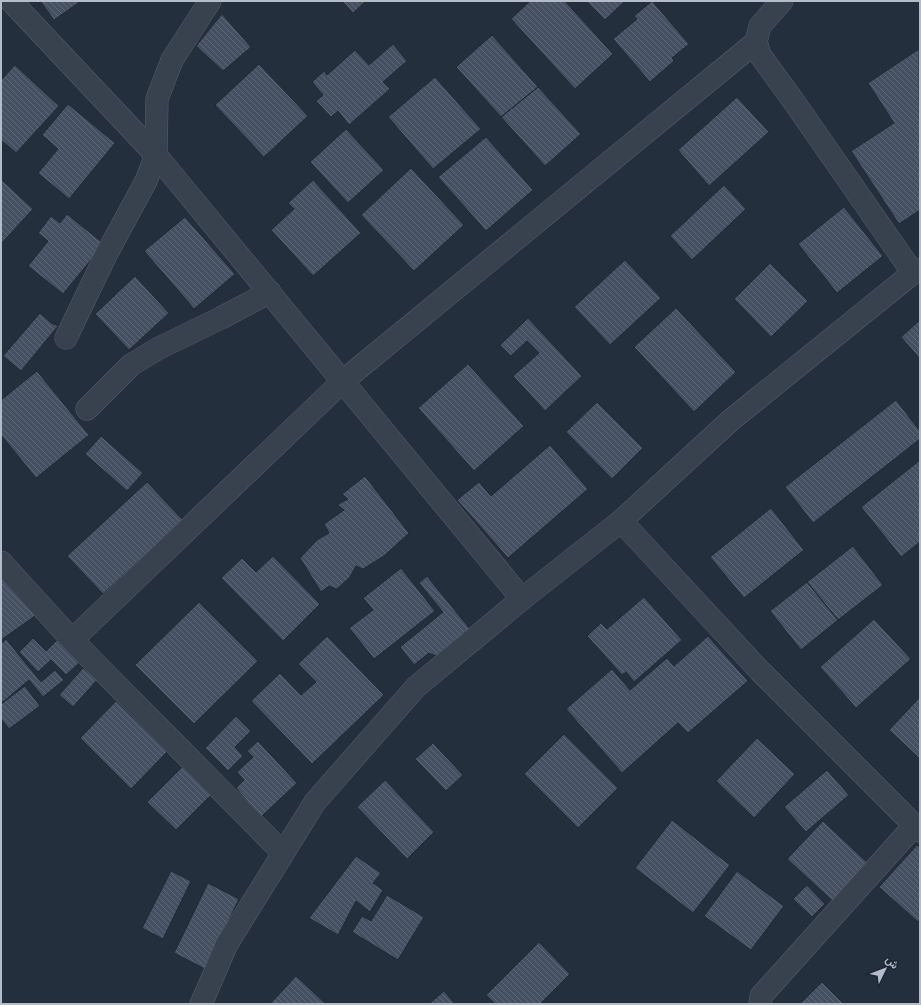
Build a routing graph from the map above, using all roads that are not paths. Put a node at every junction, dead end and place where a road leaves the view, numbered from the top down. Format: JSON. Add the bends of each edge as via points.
{"nodes":[{"id":1,"x":11,"y":1,"type":"edge"},
{"id":2,"x":210,"y":1,"type":"edge"},
{"id":3,"x":782,"y":1,"type":"edge"},
{"id":4,"x":756,"y":42,"type":"junction"},
{"id":5,"x":156,"y":155,"type":"junction"},
{"id":6,"x":916,"y":271,"type":"edge"},
{"id":7,"x":270,"y":292,"type":"junction"},
{"id":8,"x":66,"y":338,"type":"dead end"},
{"id":9,"x":343,"y":381,"type":"junction"},
{"id":10,"x":87,"y":409,"type":"dead end"},
{"id":11,"x":621,"y":521,"type":"junction"},
{"id":12,"x":1,"y":562,"type":"edge"},
{"id":13,"x":522,"y":599,"type":"junction"},
{"id":14,"x":72,"y":640,"type":"junction"},
{"id":15,"x":917,"y":829,"type":"edge"},
{"id":16,"x":283,"y":853,"type":"junction"},
{"id":17,"x":201,"y":1004,"type":"edge"},
{"id":18,"x":760,"y":1004,"type":"edge"}],
"edges":[{"from":1,"to":5,"type":"street"},
{"from":2,"to":5,"type":"street","via":[[172,60],[157,99]]},
{"from":3,"to":4,"type":"street","via":[[760,26]]},
{"from":4,"to":6,"type":"street","via":[[760,55]]},
{"from":4,"to":9,"type":"street"},
{"from":5,"to":7,"type":"street"},
{"from":5,"to":8,"type":"street","via":[[146,180]]},
{"from":6,"to":11,"type":"street","via":[[731,420]]},
{"from":7,"to":9,"type":"street"},
{"from":7,"to":10,"type":"street","via":[[130,365]]},
{"from":9,"to":13,"type":"street"},
{"from":9,"to":14,"type":"street"},
{"from":11,"to":13,"type":"street"},
{"from":11,"to":15,"type":"street","via":[[760,672]]},
{"from":12,"to":14,"type":"street"},
{"from":13,"to":16,"type":"street","via":[[416,687],[315,802]]},
{"from":14,"to":16,"type":"street"},
{"from":15,"to":18,"type":"street","via":[[762,996]]},
{"from":16,"to":17,"type":"street","via":[[227,944]]}]}
